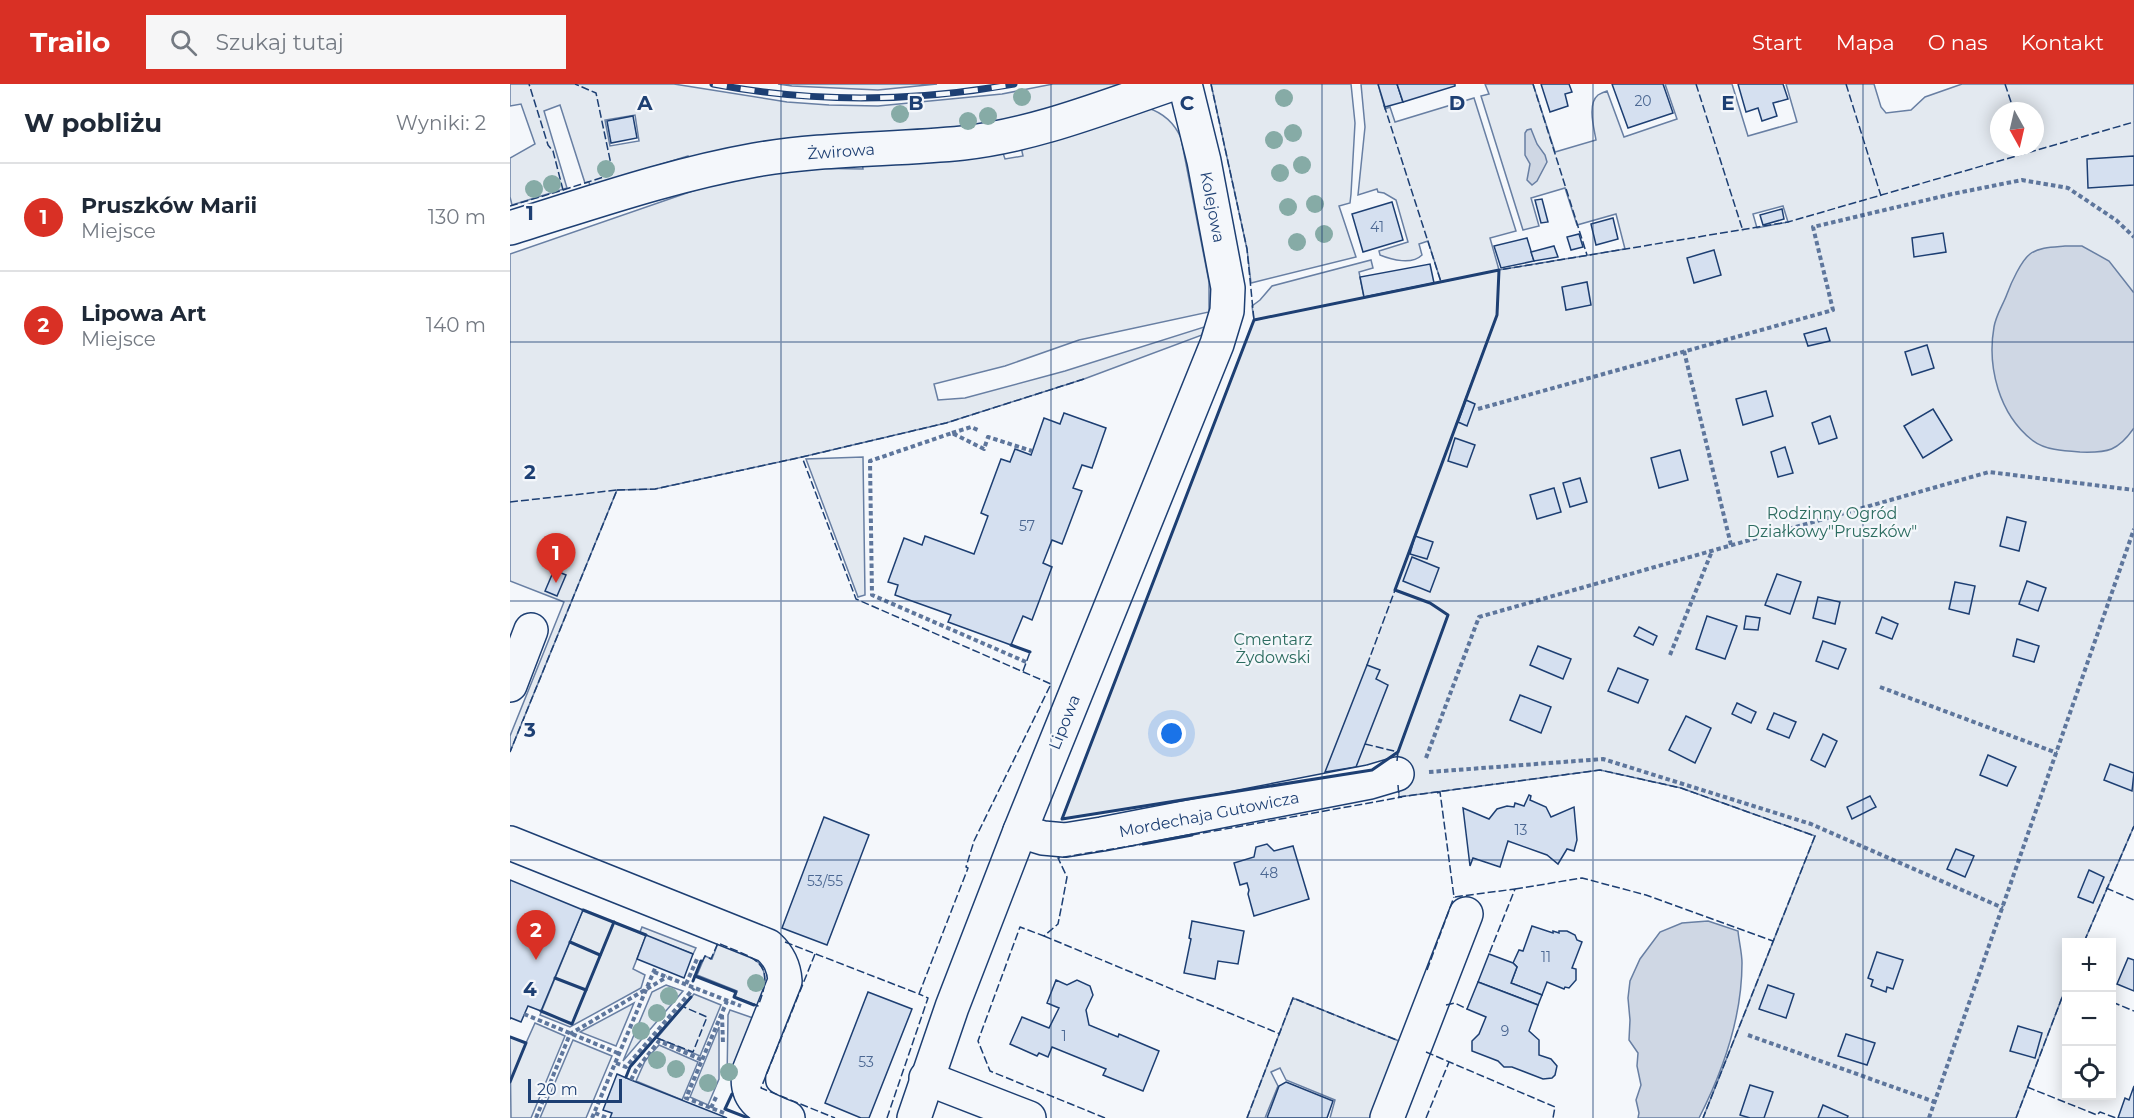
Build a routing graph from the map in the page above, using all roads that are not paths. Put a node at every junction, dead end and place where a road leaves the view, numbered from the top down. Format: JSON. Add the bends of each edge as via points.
{"nodes":[{"id":1,"x":1172,"y":84,"type":"edge"},
{"id":2,"x":1185,"y":84,"type":"edge"},
{"id":3,"x":510,"y":228,"type":"edge"},
{"id":4,"x":1222,"y":330,"type":"joint"},
{"id":5,"x":531,"y":630,"type":"dead end"},
{"id":6,"x":510,"y":685,"type":"edge"},
{"id":7,"x":1414,"y":770,"type":"road end"},
{"id":8,"x":1020,"y":831,"type":"junction"},
{"id":9,"x":510,"y":843,"type":"edge"},
{"id":10,"x":1466,"y":914,"type":"dead end"},
{"id":11,"x":926,"y":1078,"type":"junction"},
{"id":12,"x":788,"y":1118,"type":"edge"},
{"id":13,"x":914,"y":1118,"type":"edge"},
{"id":14,"x":1029,"y":1118,"type":"edge"},
{"id":15,"x":1387,"y":1118,"type":"edge"}],
"edges":[{"from":1,"to":3,"type":"street","name":"Żwirowa","via":[[1005,136],[751,161],[644,186]]},
{"from":2,"to":4,"type":"street","name":"Kolejowa","via":[[1227,280],[1228,306]]},
{"from":4,"to":8,"type":"street","name":"Lipowa"},
{"from":5,"to":6,"type":"street"},
{"from":7,"to":8,"type":"street","name":"Mordechaja Gutowicza","via":[[1102,834],[1054,840]]},
{"from":8,"to":11,"type":"street","name":"Lipowa"},
{"from":9,"to":12,"type":"street","via":[[768,946],[776,953],[785,981],[748,1080],[751,1092],[765,1110]]},
{"from":10,"to":15,"type":"street"},
{"from":11,"to":13,"type":"street","name":"Lipowa"},
{"from":11,"to":14,"type":"street"}]}
